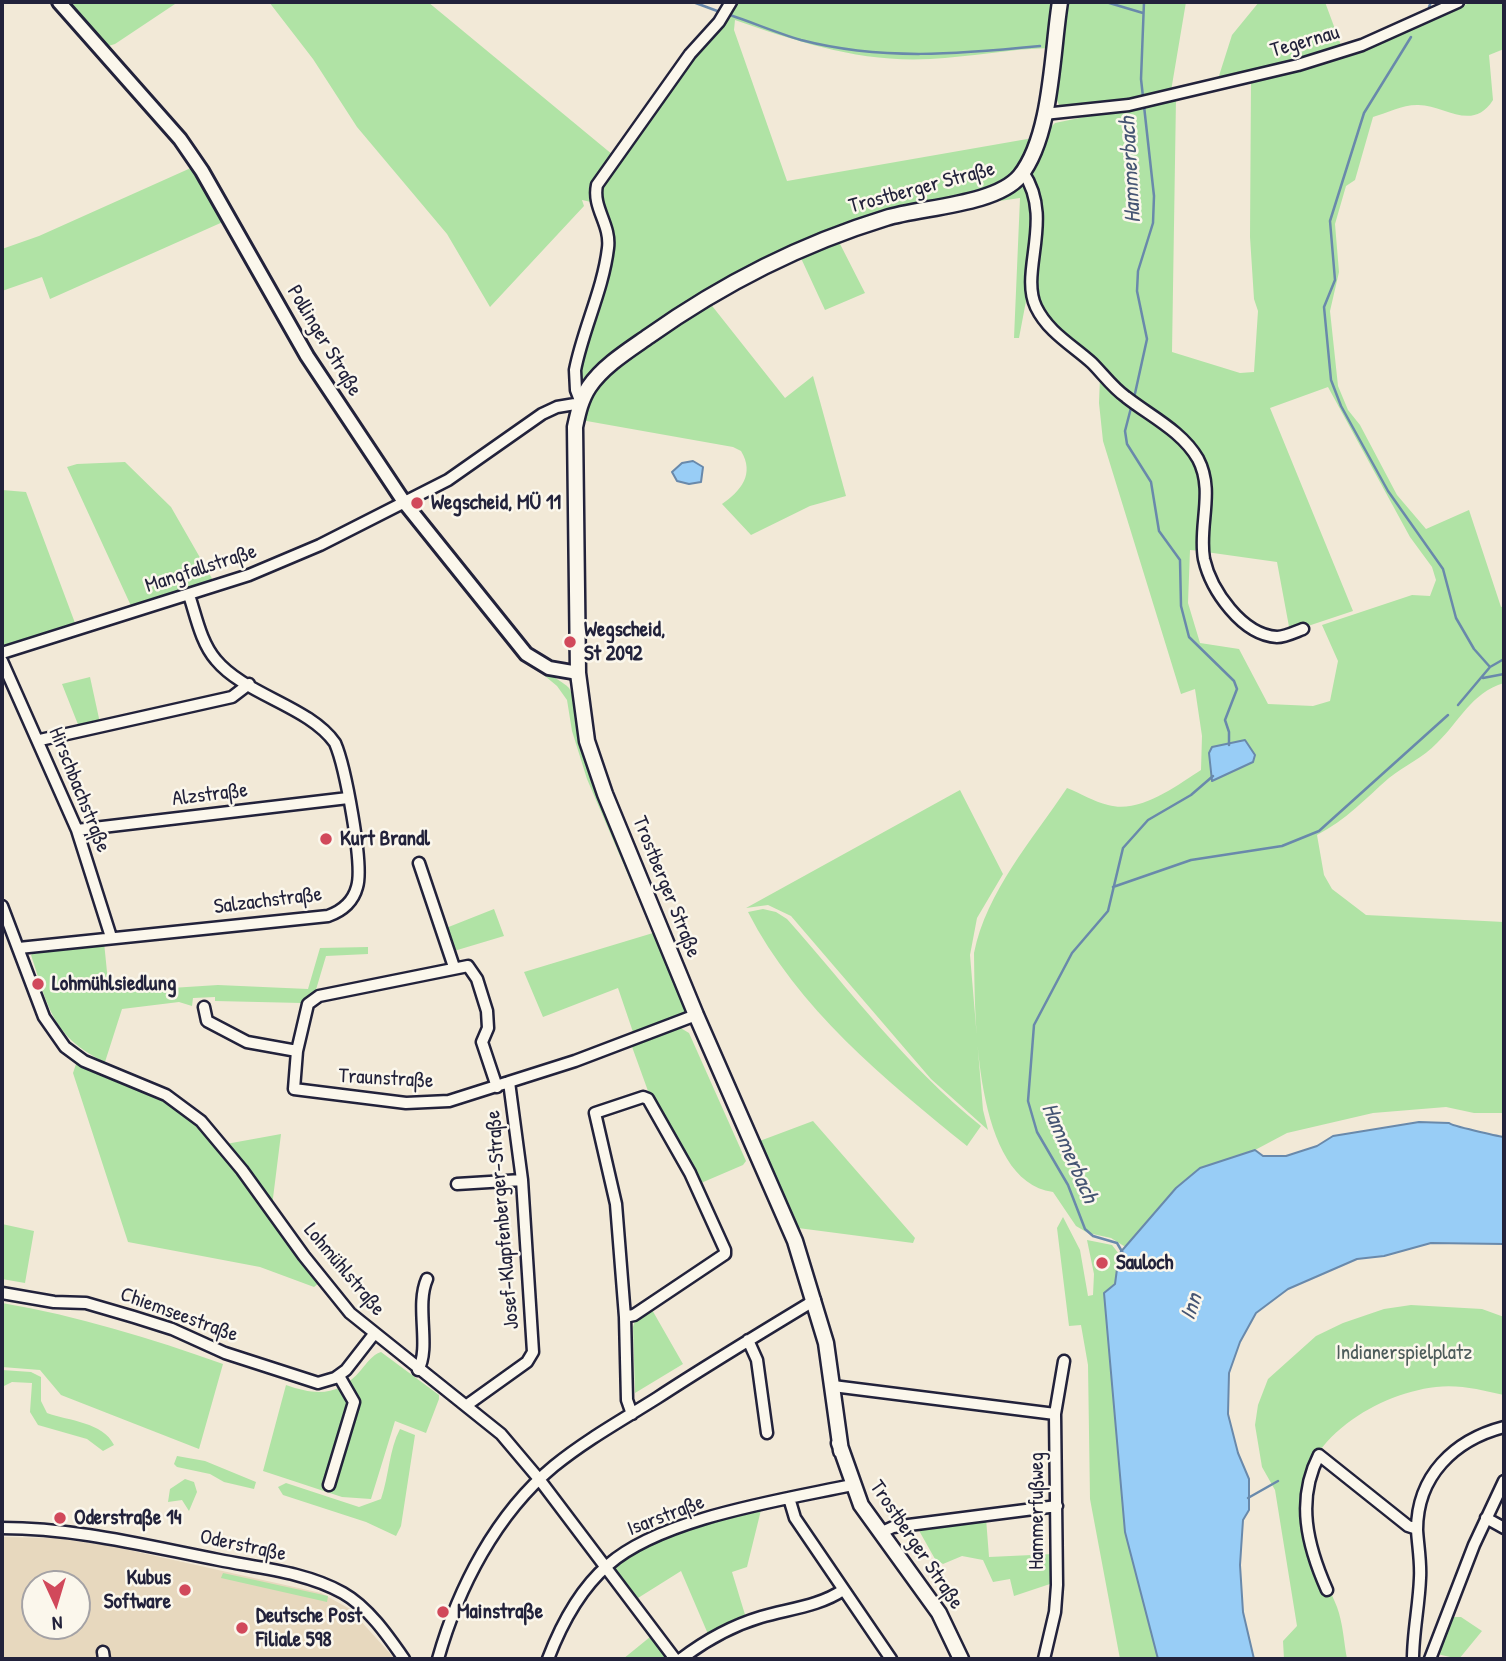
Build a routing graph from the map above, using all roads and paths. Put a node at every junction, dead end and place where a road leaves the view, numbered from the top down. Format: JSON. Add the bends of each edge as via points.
{"nodes":[{"id":1,"x":59,"y":2,"type":"edge"},
{"id":2,"x":731,"y":2,"type":"edge"},
{"id":3,"x":1060,"y":2,"type":"edge"},
{"id":4,"x":1458,"y":2,"type":"edge"},
{"id":5,"x":1044,"y":114,"type":"junction"},
{"id":6,"x":1023,"y":172,"type":"junction"},
{"id":7,"x":581,"y":403,"type":"junction"},
{"id":8,"x":404,"y":502,"type":"junction"},
{"id":9,"x":189,"y":595,"type":"junction"},
{"id":10,"x":1303,"y":629,"type":"dead end"},
{"id":11,"x":2,"y":653,"type":"edge"},
{"id":12,"x":2,"y":661,"type":"edge"},
{"id":13,"x":578,"y":673,"type":"junction"},
{"id":14,"x":249,"y":684,"type":"junction"},
{"id":15,"x":40,"y":740,"type":"junction"},
{"id":16,"x":348,"y":798,"type":"junction"},
{"id":17,"x":77,"y":830,"type":"junction"},
{"id":18,"x":419,"y":863,"type":"dead end"},
{"id":19,"x":2,"y":906,"type":"edge"},
{"id":20,"x":111,"y":937,"type":"junction"},
{"id":21,"x":19,"y":948,"type":"junction"},
{"id":22,"x":454,"y":967,"type":"junction"},
{"id":23,"x":204,"y":1007,"type":"dead end"},
{"id":24,"x":696,"y":1015,"type":"junction"},
{"id":25,"x":298,"y":1051,"type":"junction"},
{"id":26,"x":509,"y":1082,"type":"junction"},
{"id":27,"x":497,"y":1087,"type":"junction"},
{"id":28,"x":522,"y":1180,"type":"junction"},
{"id":29,"x":457,"y":1184,"type":"dead end"},
{"id":30,"x":427,"y":1279,"type":"dead end"},
{"id":31,"x":2,"y":1293,"type":"edge"},
{"id":32,"x":816,"y":1300,"type":"junction"},
{"id":33,"x":625,"y":1317,"type":"junction"},
{"id":34,"x":374,"y":1334,"type":"junction"},
{"id":35,"x":748,"y":1339,"type":"junction"},
{"id":36,"x":1064,"y":1361,"type":"dead end"},
{"id":37,"x":829,"y":1366,"type":"junction"},
{"id":38,"x":418,"y":1370,"type":"junction"},
{"id":39,"x":339,"y":1376,"type":"junction"},
{"id":40,"x":833,"y":1386,"type":"junction"},
{"id":41,"x":467,"y":1405,"type":"junction"},
{"id":42,"x":632,"y":1414,"type":"junction"},
{"id":43,"x":1055,"y":1414,"type":"junction"},
{"id":44,"x":1504,"y":1427,"type":"edge"},
{"id":45,"x":767,"y":1433,"type":"dead end"},
{"id":46,"x":841,"y":1451,"type":"junction"},
{"id":47,"x":539,"y":1479,"type":"junction"},
{"id":48,"x":1504,"y":1481,"type":"edge"},
{"id":49,"x":329,"y":1485,"type":"dead end"},
{"id":50,"x":852,"y":1485,"type":"junction"},
{"id":51,"x":789,"y":1498,"type":"junction"},
{"id":52,"x":1057,"y":1506,"type":"junction"},
{"id":53,"x":1486,"y":1518,"type":"junction"},
{"id":54,"x":2,"y":1528,"type":"edge"},
{"id":55,"x":1504,"y":1528,"type":"edge"},
{"id":56,"x":1418,"y":1529,"type":"junction"},
{"id":57,"x":880,"y":1533,"type":"junction"},
{"id":58,"x":606,"y":1566,"type":"junction"},
{"id":59,"x":843,"y":1590,"type":"junction"},
{"id":60,"x":1326,"y":1590,"type":"dead end"},
{"id":61,"x":404,"y":1659,"type":"edge"},
{"id":62,"x":438,"y":1659,"type":"edge"},
{"id":63,"x":548,"y":1659,"type":"edge"},
{"id":64,"x":675,"y":1659,"type":"edge"},
{"id":65,"x":681,"y":1659,"type":"edge"},
{"id":66,"x":891,"y":1659,"type":"edge"},
{"id":67,"x":961,"y":1659,"type":"edge"},
{"id":68,"x":1044,"y":1659,"type":"edge"},
{"id":69,"x":1413,"y":1659,"type":"edge"},
{"id":70,"x":1430,"y":1659,"type":"edge"}],
"edges":[{"from":1,"to":8,"type":"street","name":"Pollinger Straße","via":[[161,115],[195,160],[307,356]]},
{"from":2,"to":7,"type":"street","name":"Trostberger Straße","via":[[597,185],[595,200],[607,226],[608,247],[579,352],[575,383]]},
{"from":3,"to":5,"type":"main road","name":"Trostberger Straße"},
{"from":4,"to":5,"type":"street","name":"Tegernau","via":[[1339,53],[1137,103]]},
{"from":5,"to":6,"type":"main road","name":"Trostberger Straße"},
{"from":6,"to":7,"type":"main road","name":"Trostberger Straße","via":[[990,195],[859,227],[753,272],[639,343],[595,380]]},
{"from":6,"to":10,"type":"street","via":[[1036,201],[1034,303],[1050,328],[1123,396],[1182,439],[1201,467],[1206,488],[1204,558],[1217,590],[1238,617],[1278,637]]},
{"from":7,"to":8,"type":"street","name":"Mangfallstraße","via":[[542,414],[457,474]]},
{"from":7,"to":13,"type":"main road","name":"Trostberger Straße","via":[[574,436]]},
{"from":8,"to":9,"type":"street","name":"Mangfallstraße","via":[[280,563]]},
{"from":8,"to":13,"type":"street","name":"Pollinger Straße","via":[[526,654],[549,668]]},
{"from":9,"to":11,"type":"street","name":"Mangfallstraße","via":[[64,630]]},
{"from":9,"to":14,"type":"street","name":"Salzachstraße","via":[[215,659]]},
{"from":12,"to":15,"type":"street","name":"Hirschbachstraße"},
{"from":13,"to":24,"type":"main road","name":"Trostberger Straße","via":[[584,728],[596,770]]},
{"from":14,"to":15,"type":"street","via":[[232,697]]},
{"from":14,"to":16,"type":"street","name":"Salzachstraße","via":[[332,740]]},
{"from":15,"to":17,"type":"street","name":"Hirschbachstraße"},
{"from":16,"to":17,"type":"street","name":"Alzstraße"},
{"from":16,"to":20,"type":"street","name":"Salzachstraße","via":[[359,877],[355,893],[343,909],[316,917]]},
{"from":17,"to":20,"type":"street","name":"Hirschbachstraße"},
{"from":18,"to":22,"type":"street"},
{"from":19,"to":21,"type":"street"},
{"from":20,"to":21,"type":"street","name":"Salzachstraße"},
{"from":21,"to":34,"type":"street","name":"Lohmühlstraße","via":[[44,1017],[65,1047],[84,1061],[166,1095],[201,1121],[334,1294]]},
{"from":22,"to":25,"type":"street","via":[[319,996],[306,1010]]},
{"from":22,"to":27,"type":"street","via":[[468,966],[477,979],[489,1021],[483,1048]]},
{"from":23,"to":25,"type":"street","via":[[207,1021],[239,1039]]},
{"from":24,"to":26,"type":"street","name":"Traunstraße"},
{"from":24,"to":32,"type":"main road","name":"Trostberger Straße","via":[[783,1211]]},
{"from":25,"to":27,"type":"street","name":"Traunstraße","via":[[293,1087],[298,1092],[422,1104]]},
{"from":26,"to":27,"type":"street","name":"Traunstraße"},
{"from":26,"to":28,"type":"street","name":"Josef-Klapfenberger-Straße"},
{"from":28,"to":29,"type":"street"},
{"from":28,"to":41,"type":"street","name":"Josef-Klapfenberger-Straße","via":[[533,1355]]},
{"from":30,"to":38,"type":"street","via":[[421,1295],[422,1359]]},
{"from":31,"to":39,"type":"street","name":"Chiemseestraße","via":[[86,1303],[172,1328],[225,1353],[313,1382]]},
{"from":32,"to":35,"type":"street"},
{"from":32,"to":37,"type":"main road","name":"Trostberger Straße"},
{"from":33,"to":33,"type":"street","via":[[725,1251],[690,1173],[643,1097],[595,1112],[616,1204]]},
{"from":33,"to":42,"type":"street"},
{"from":34,"to":38,"type":"street","name":"Lohmühlstraße"},
{"from":34,"to":39,"type":"street"},
{"from":35,"to":42,"type":"street"},
{"from":35,"to":45,"type":"street","via":[[757,1360]]},
{"from":36,"to":43,"type":"street","name":"Hammerfußweg"},
{"from":37,"to":40,"type":"main road","name":"Trostberger Straße"},
{"from":37,"to":46,"type":"main road","name":"Trostberger Straße","via":[[832,1424]]},
{"from":38,"to":41,"type":"street","name":"Lohmühlstraße"},
{"from":39,"to":49,"type":"street","via":[[354,1402]]},
{"from":40,"to":43,"type":"street"},
{"from":40,"to":46,"type":"main road","name":"Trostberger Straße"},
{"from":41,"to":47,"type":"street","name":"Lohmühlstraße","via":[[501,1434]]},
{"from":42,"to":47,"type":"street"},
{"from":43,"to":52,"type":"street","name":"Hammerfußweg"},
{"from":44,"to":56,"type":"street","via":[[1470,1441],[1442,1460],[1424,1493]]},
{"from":46,"to":50,"type":"main road","name":"Trostberger Straße"},
{"from":47,"to":58,"type":"street","name":"Lohmühlstraße"},
{"from":47,"to":62,"type":"street","via":[[502,1524],[473,1570]]},
{"from":48,"to":53,"type":"street"},
{"from":50,"to":51,"type":"street","name":"Isarstraße"},
{"from":50,"to":57,"type":"main road","name":"Trostberger Straße"},
{"from":51,"to":58,"type":"street","name":"Isarstraße","via":[[674,1530],[632,1548]]},
{"from":51,"to":59,"type":"street","via":[[795,1518]]},
{"from":52,"to":57,"type":"street","via":[[893,1527]]},
{"from":52,"to":68,"type":"street","name":"Hammerfußweg","via":[[1055,1612]]},
{"from":53,"to":55,"type":"street"},
{"from":53,"to":70,"type":"street"},
{"from":54,"to":61,"type":"street","name":"Oderstraße","via":[[113,1538],[309,1580],[356,1603]]},
{"from":56,"to":60,"type":"street","via":[[1408,1526],[1319,1455],[1304,1498]]},
{"from":56,"to":69,"type":"street","via":[[1420,1574]]},
{"from":57,"to":67,"type":"main road","name":"Trostberger Straße","via":[[939,1614]]},
{"from":58,"to":63,"type":"street","name":"Isarstraße","via":[[566,1619]]},
{"from":58,"to":64,"type":"street","name":"Lohmühlstraße"},
{"from":59,"to":65,"type":"street","via":[[823,1601],[741,1624],[703,1642]]},
{"from":59,"to":66,"type":"street"}]}
